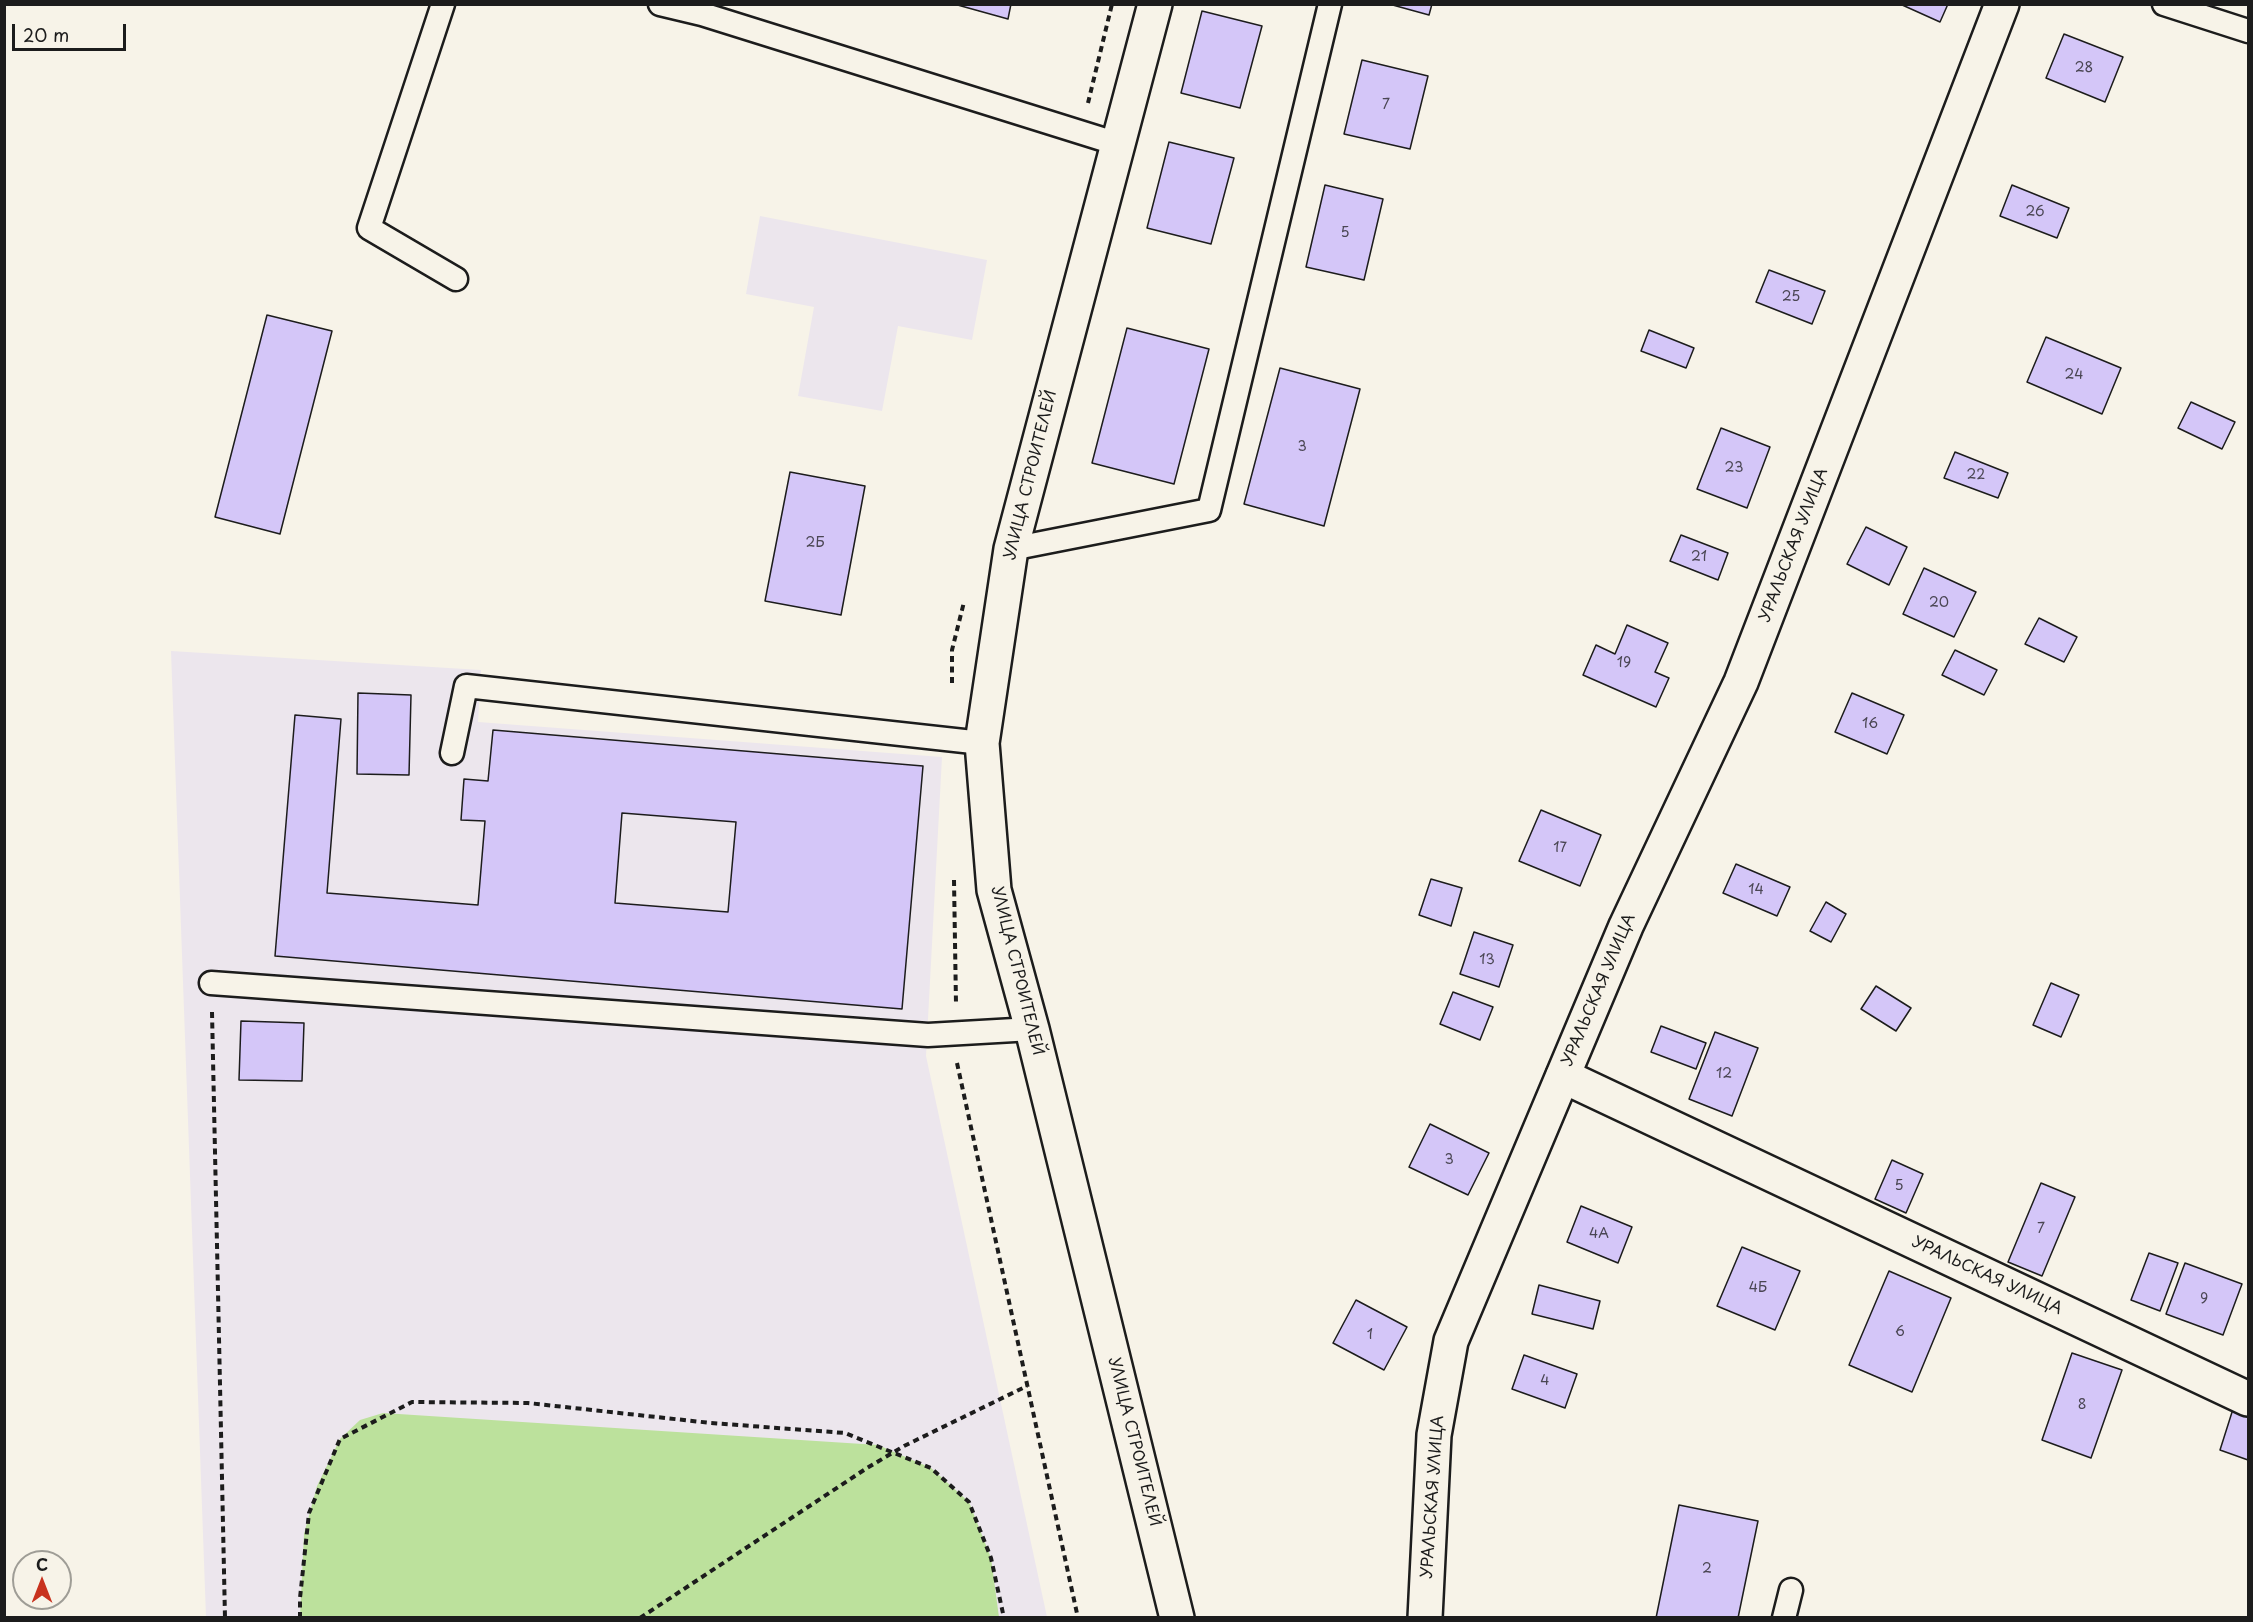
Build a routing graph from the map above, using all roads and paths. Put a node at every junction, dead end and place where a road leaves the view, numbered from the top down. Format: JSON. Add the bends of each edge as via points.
{"nodes":[{"id":1,"x":443,"y":4,"type":"edge"},
{"id":2,"x":660,"y":4,"type":"edge"},
{"id":3,"x":1155,"y":4,"type":"edge"},
{"id":4,"x":1330,"y":4,"type":"edge"},
{"id":5,"x":2002,"y":4,"type":"edge"},
{"id":6,"x":2164,"y":4,"type":"edge"},
{"id":7,"x":704,"y":9,"type":"edge"},
{"id":8,"x":2248,"y":31,"type":"edge"},
{"id":9,"x":1118,"y":144,"type":"junction"},
{"id":10,"x":456,"y":279,"type":"dead end"},
{"id":11,"x":1011,"y":549,"type":"junction"},
{"id":12,"x":982,"y":742,"type":"junction"},
{"id":13,"x":452,"y":753,"type":"dead end"},
{"id":14,"x":211,"y":983,"type":"joint"},
{"id":15,"x":1032,"y":1029,"type":"junction"},
{"id":16,"x":1563,"y":1076,"type":"junction"},
{"id":17,"x":1027,"y":1386,"type":"dead end"},
{"id":18,"x":2248,"y":1399,"type":"edge"},
{"id":19,"x":893,"y":1453,"type":"junction"},
{"id":20,"x":1791,"y":1590,"type":"dead end"},
{"id":21,"x":225,"y":1617,"type":"edge"},
{"id":22,"x":300,"y":1617,"type":"edge"},
{"id":23,"x":640,"y":1617,"type":"edge"},
{"id":24,"x":1004,"y":1617,"type":"edge"},
{"id":25,"x":1177,"y":1617,"type":"edge"},
{"id":26,"x":1425,"y":1617,"type":"edge"},
{"id":27,"x":1784,"y":1617,"type":"edge"}],
"edges":[{"from":1,"to":10,"type":"lane","via":[[369,228]]},
{"from":2,"to":7,"type":"lane"},
{"from":3,"to":9,"type":"street","name":"УЛИЦА СТРОИТЕЛЕЙ"},
{"from":4,"to":11,"type":"lane","via":[[1209,510]]},
{"from":5,"to":16,"type":"street","name":"УРАЛЬСКАЯ УЛИЦА","via":[[1741,682],[1626,926]]},
{"from":6,"to":8,"type":"lane"},
{"from":7,"to":9,"type":"lane"},
{"from":9,"to":11,"type":"street","name":"УЛИЦА СТРОИТЕЛЕЙ"},
{"from":11,"to":12,"type":"street","name":"УЛИЦА СТРОИТЕЛЕЙ"},
{"from":12,"to":13,"type":"lane","via":[[466,686]]},
{"from":12,"to":15,"type":"street","name":"УЛИЦА СТРОИТЕЛЕЙ","via":[[994,890]]},
{"from":14,"to":15,"type":"lane","via":[[928,1035]]},
{"from":14,"to":21,"type":"path"},
{"from":15,"to":25,"type":"street","name":"УЛИЦА СТРОИТЕЛЕЙ"},
{"from":16,"to":18,"type":"street","name":"УРАЛЬСКАЯ УЛИЦА"},
{"from":16,"to":26,"type":"street","name":"УРАЛЬСКАЯ УЛИЦА","via":[[1451,1341],[1434,1435]]},
{"from":17,"to":19,"type":"path"},
{"from":19,"to":22,"type":"path","via":[[845,1433],[711,1424],[528,1403],[412,1402],[340,1439],[309,1513]]},
{"from":19,"to":23,"type":"path"},
{"from":19,"to":24,"type":"path","via":[[931,1468],[969,1502],[991,1558]]},
{"from":20,"to":27,"type":"lane"}]}
